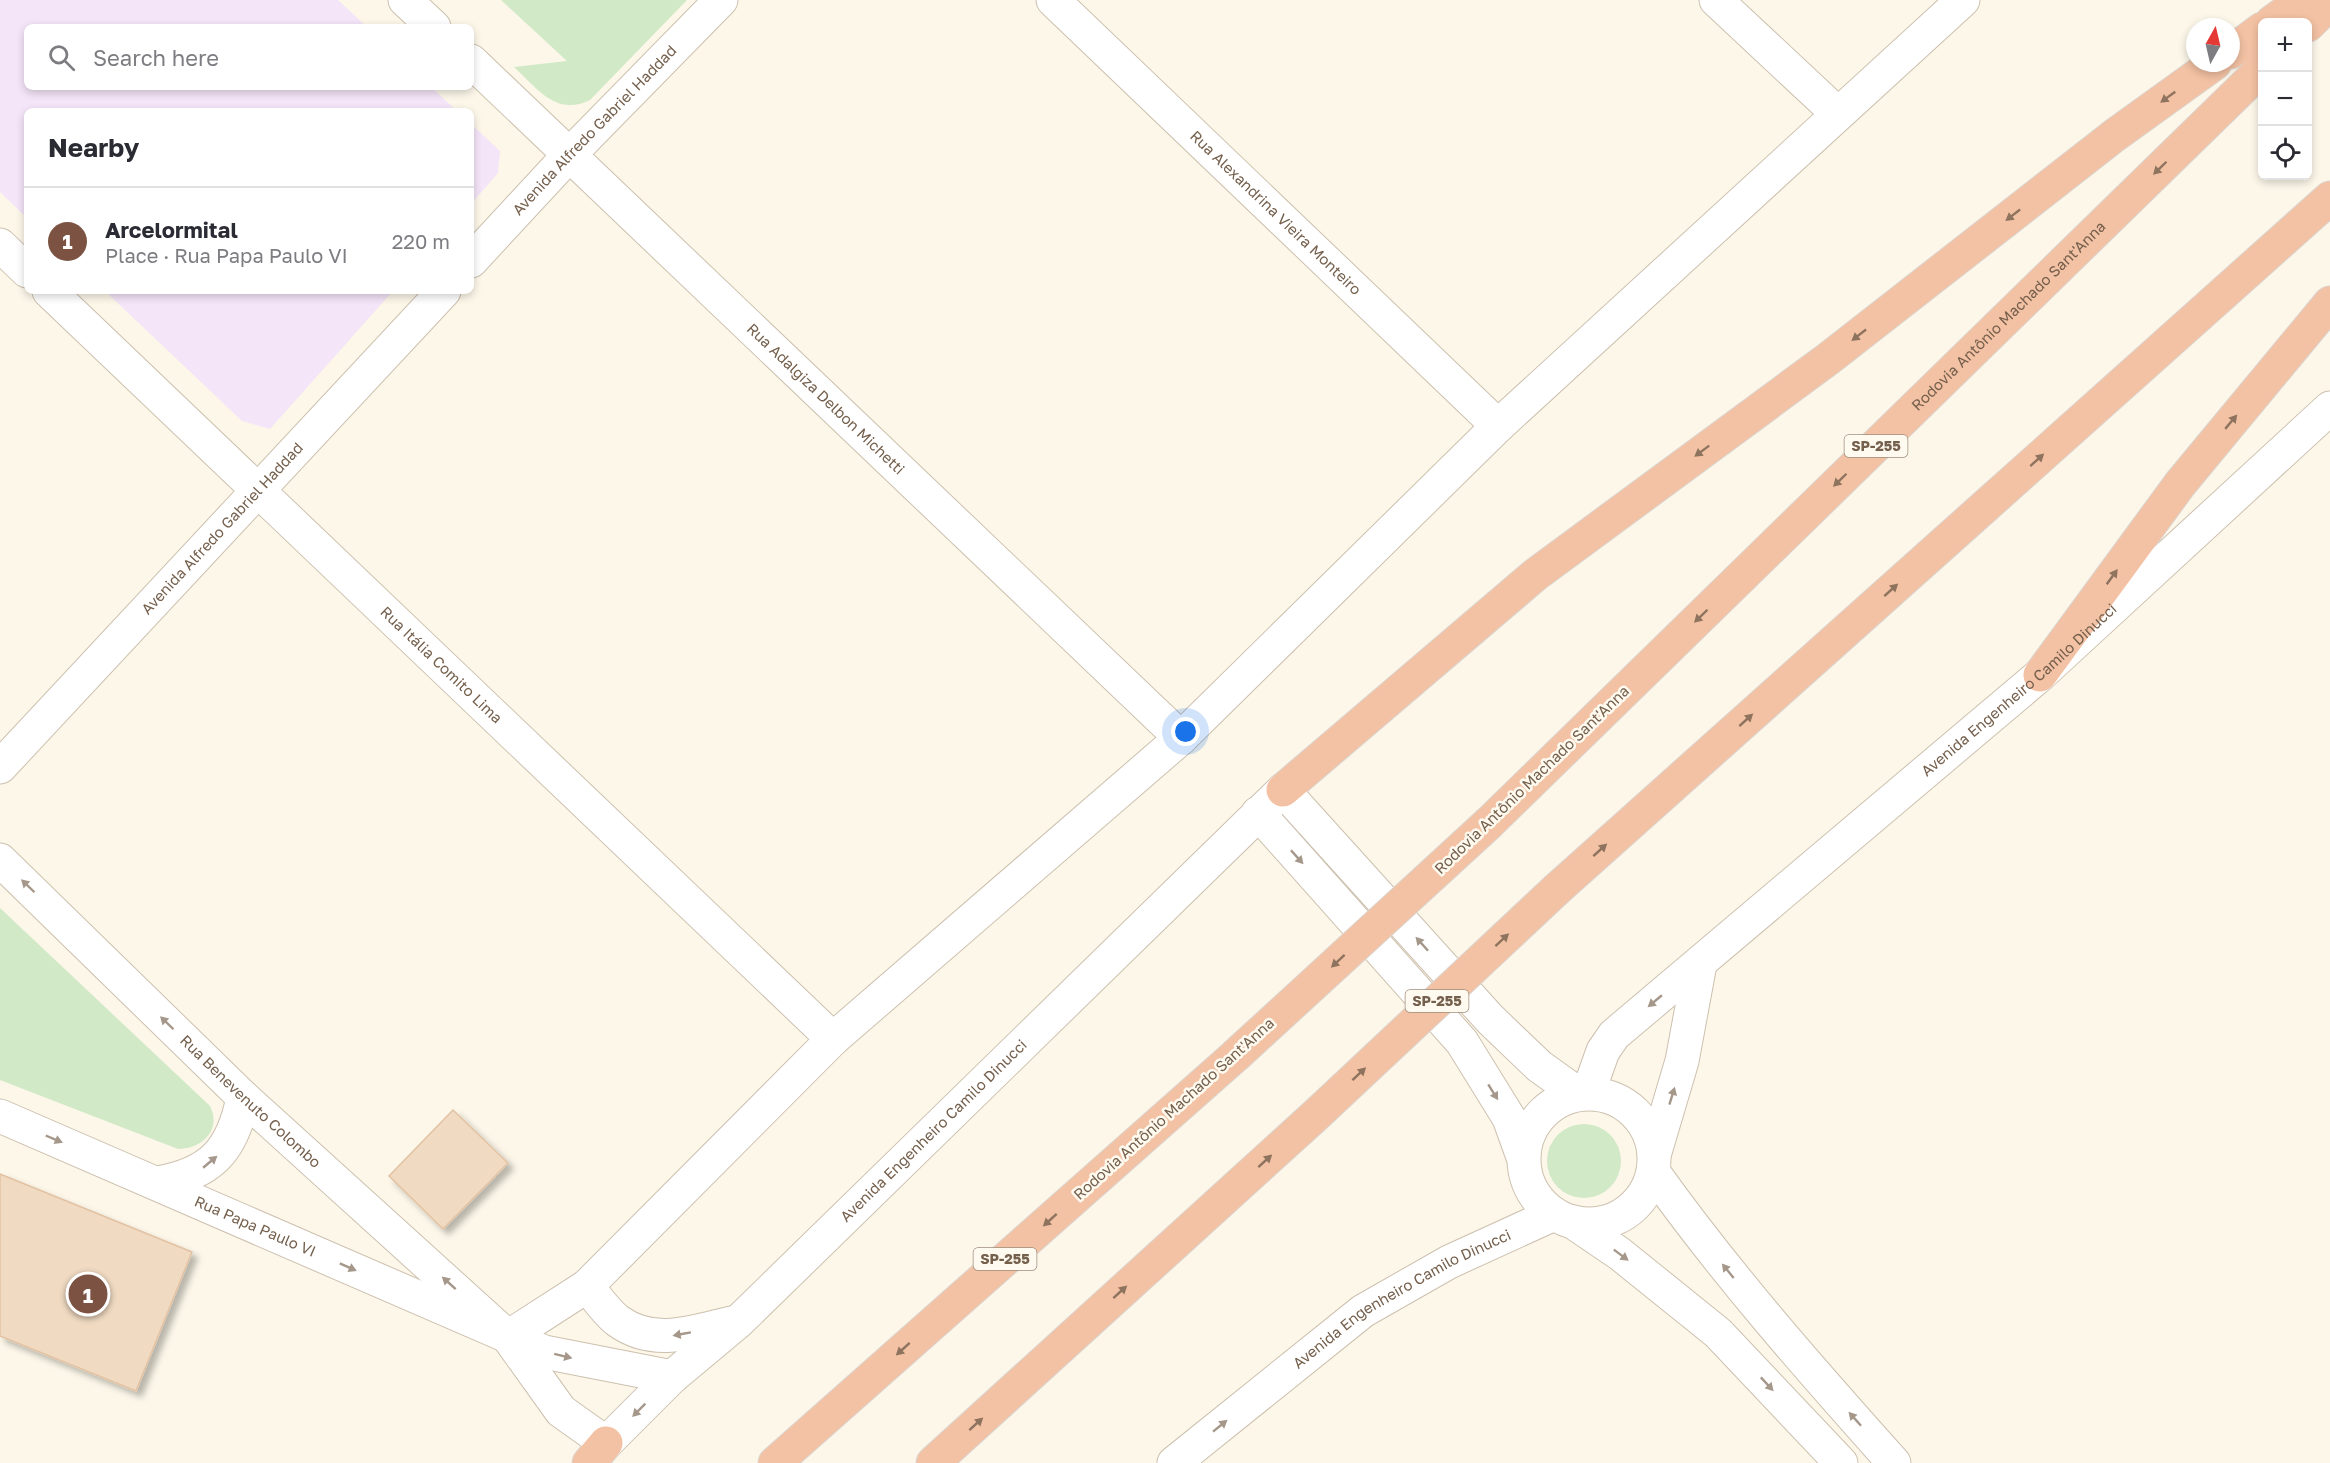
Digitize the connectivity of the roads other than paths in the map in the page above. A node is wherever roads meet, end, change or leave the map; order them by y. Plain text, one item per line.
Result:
1 (405, 0) edge
2 (721, 0) edge
3 (1053, 0) edge
4 (1716, 0) edge
5 (1963, 0) edge
6 (2303, 0) edge
7 (2330, 3) edge
8 (2278, 18) edge
9 (2312, 20) edge
10 (431, 24) edge
11 (2258, 32) edge
12 (2240, 45) edge
13 (474, 64) edge
14 (2203, 72) edge
15 (2259, 72) edge
16 (1838, 114) junction
17 (571, 153) junction
18 (2330, 198) edge
19 (0, 245) edge
20 (474, 258) edge
21 (24, 268) edge
22 (52, 294) edge
23 (441, 294) edge
24 (2330, 303) edge
25 (2330, 408) edge
26 (1498, 426) junction
27 (260, 490) junction
28 (2040, 675) junction
29 (1181, 738) junction
30 (0, 767) edge
31 (1284, 790) junction
32 (1258, 813) junction
33 (0, 860) edge
34 (1700, 964) junction
35 (833, 1039) junction
36 (1583, 1094) junction
37 (243, 1097) junction
38 (0, 1116) edge
39 (1523, 1157) junction
40 (1654, 1162) junction
41 (157, 1183) junction
42 (1563, 1218) junction
43 (587, 1286) junction
44 (739, 1321) junction
45 (508, 1337) junction
46 (672, 1377) junction
47 (597, 1453) edge
48 (775, 1463) edge
49 (933, 1463) edge
50 (1174, 1463) edge
51 (1841, 1463) edge
52 (1894, 1463) edge

1 - 10 street
2 - 17 street, Avenida Alfredo Gabriel Haddad
3 - 26 street, Rua Alexandrina Vieira Monteiro
4 - 16 street
5 - 16 street
6 - 8 highway
7 - 9 highway
11 - 12 highway
13 - 17 street, Rua Adalgiza Delbon Michetti
14 -> 31 highway
15 -> 48 highway, Rodovia Antônio Machado Sant'Anna / SP-255, bridge
16 - 26 street
17 - 20 street, Avenida Alfredo Gabriel Haddad
17 - 29 street, Rua Adalgiza Delbon Michetti
49 -> 18 highway, SP-255, bridge
19 - 21 street
22 - 27 street, Rua Itália Comito Lima
23 - 27 street, Avenida Alfredo Gabriel Haddad
28 -> 24 highway
25 - 28 street, Avenida Engenheiro Camilo Dinucci
26 - 29 street
27 - 30 street, Avenida Alfredo Gabriel Haddad
27 - 35 street, Rua Itália Comito Lima
28 - 34 street, Avenida Engenheiro Camilo Dinucci
29 - 35 street
31 - 32 street, Avenida Engenheiro Camilo Dinucci
36 -> 31 street
32 -> 39 street
32 - 44 street, Avenida Engenheiro Camilo Dinucci
37 -> 33 street, Rua Benevenuto Colombo
34 -> 36 street, Avenida Engenheiro Camilo Dinucci
40 -> 34 street
35 - 43 street
36 - 39 street
36 - 40 street
41 -> 37 street
45 -> 37 street, Rua Benevenuto Colombo
38 -> 41 street, Rua Papa Paulo VI
39 - 42 street
40 - 42 street
52 -> 40 street
41 -> 45 street, Rua Papa Paulo VI
50 -> 42 street, Avenida Engenheiro Camilo Dinucci
42 -> 51 street
44 -> 43 street
43 - 45 street
44 - 46 street, Avenida Engenheiro Camilo Dinucci
45 -> 46 street, Rua Benevenuto Colombo
45 - 47 street, Rua Benevenuto Colombo
46 -> 47 street, Avenida Engenheiro Camilo Dinucci

